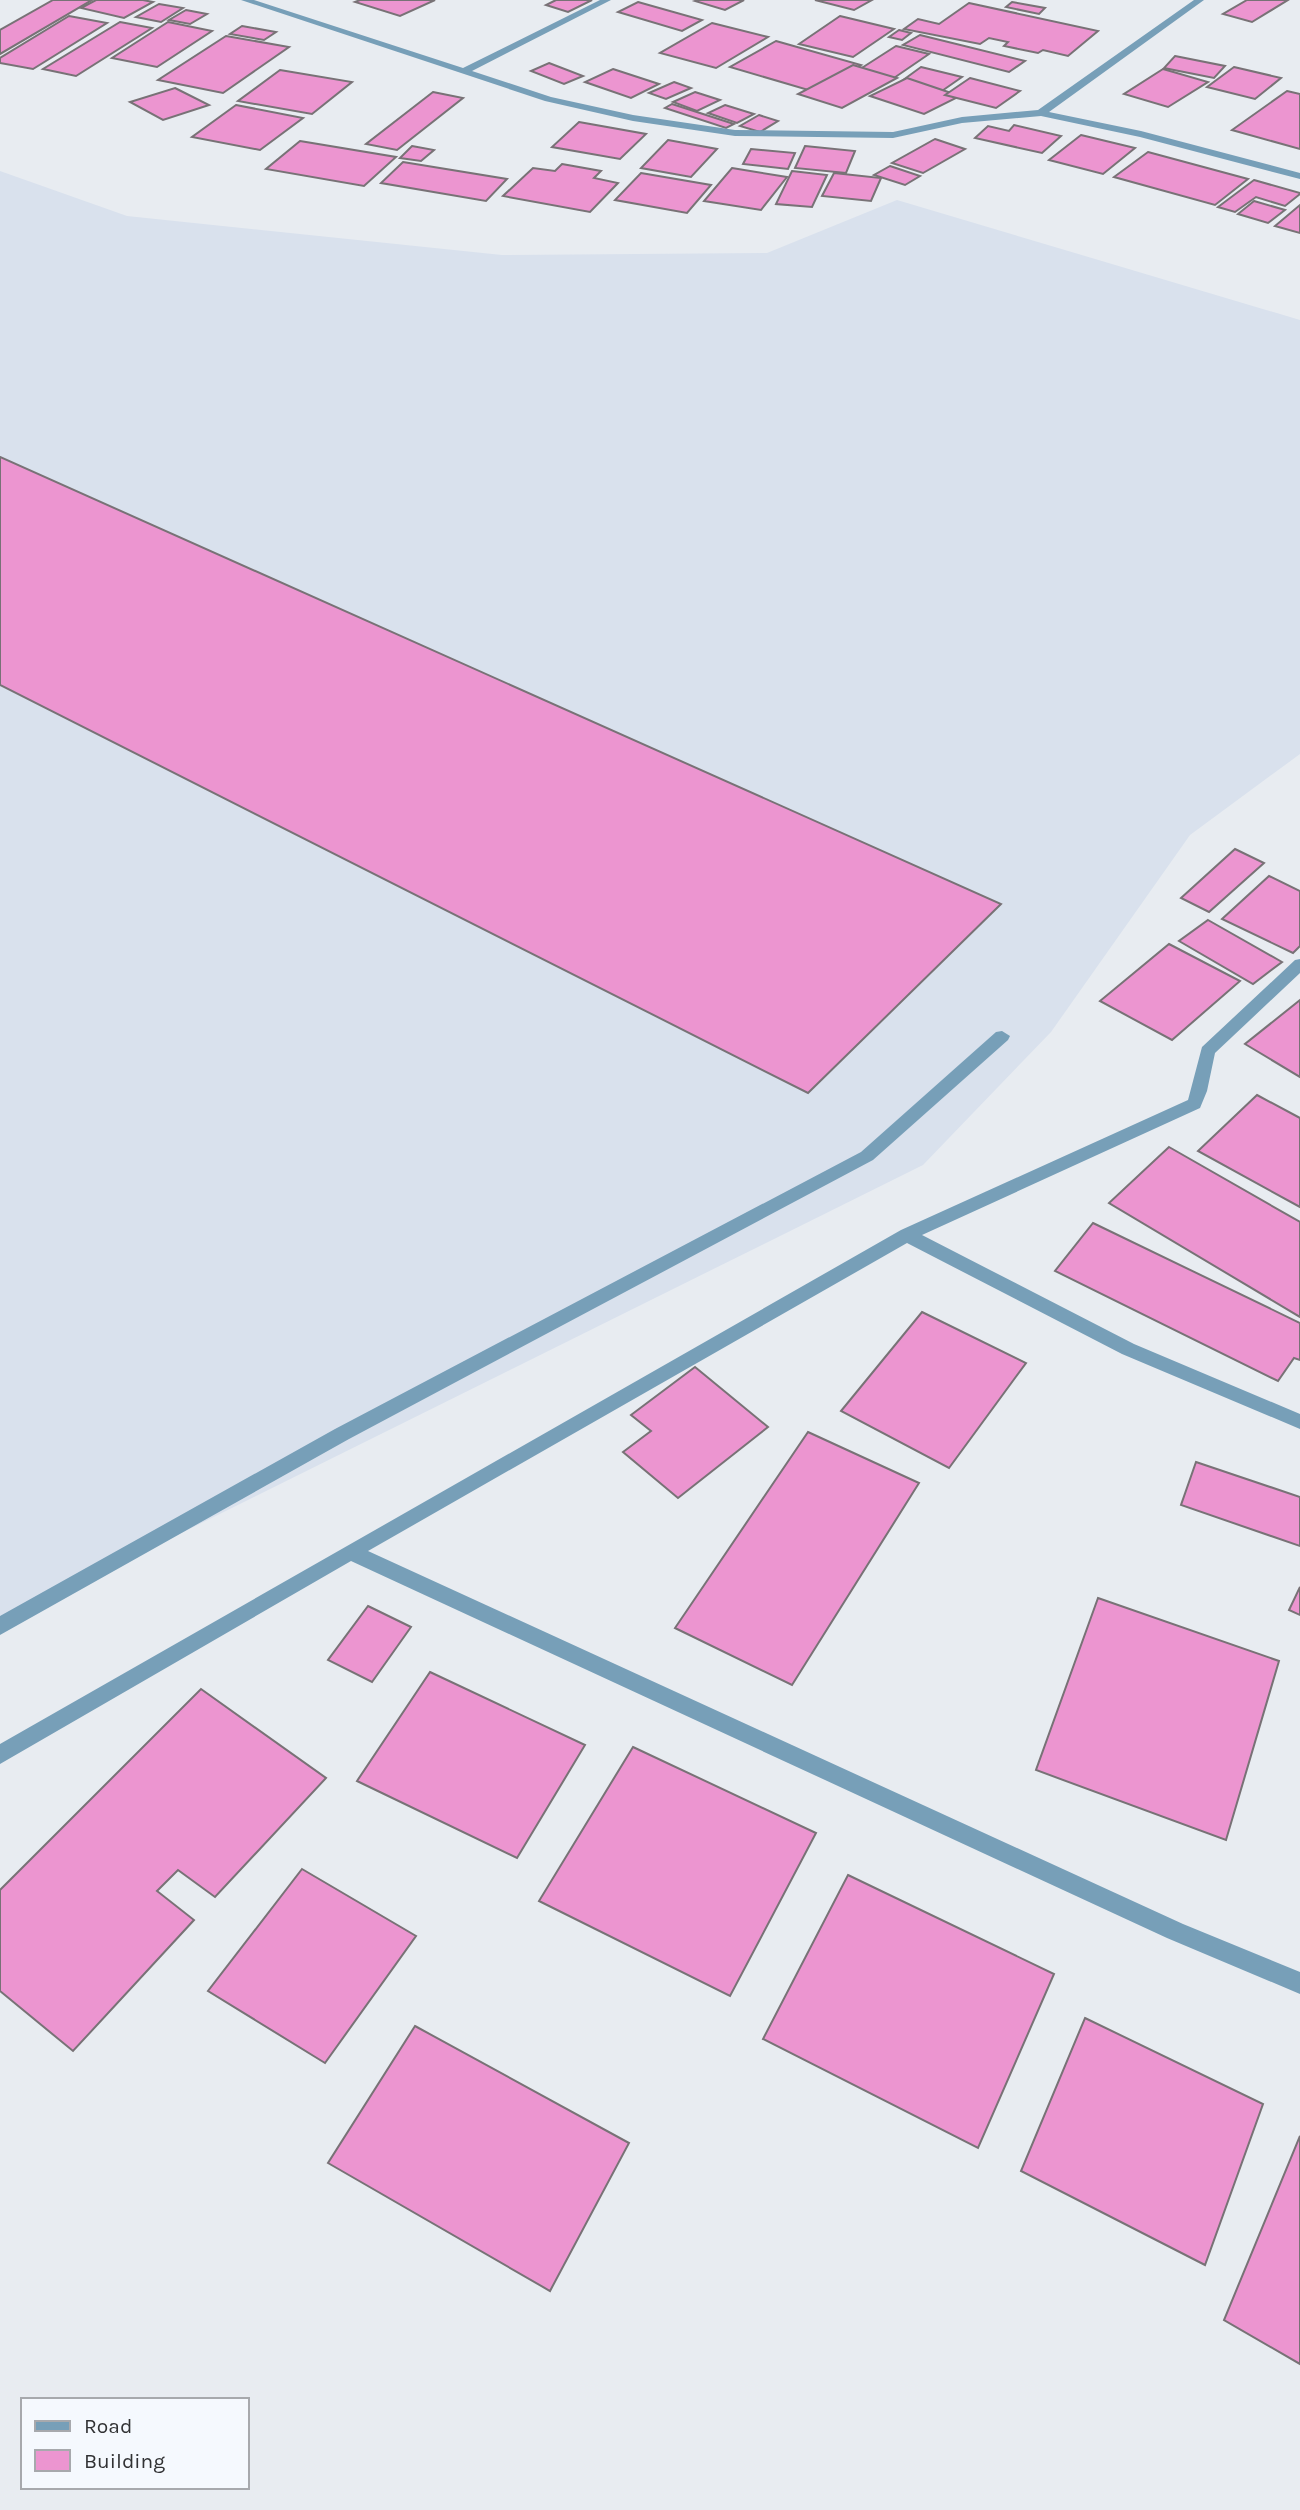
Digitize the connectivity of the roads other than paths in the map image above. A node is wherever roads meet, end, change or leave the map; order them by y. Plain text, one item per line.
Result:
1 (245, 0) edge
2 (607, 0) edge
3 (1199, 0) edge
4 (465, 71) junction
5 (1041, 113) junction
6 (1300, 176) edge
7 (1300, 964) edge
8 (1002, 1036) dead end
9 (907, 1235) junction
10 (1300, 1422) edge
11 (350, 1552) junction
12 (0, 1626) edge
13 (0, 1755) edge
14 (1300, 1983) edge

1 - 4 street
2 - 4 street
3 - 5 street
4 - 5 street
5 - 6 street
7 - 9 street
8 - 12 street
9 - 10 street
9 - 11 street
11 - 13 street
11 - 14 street

